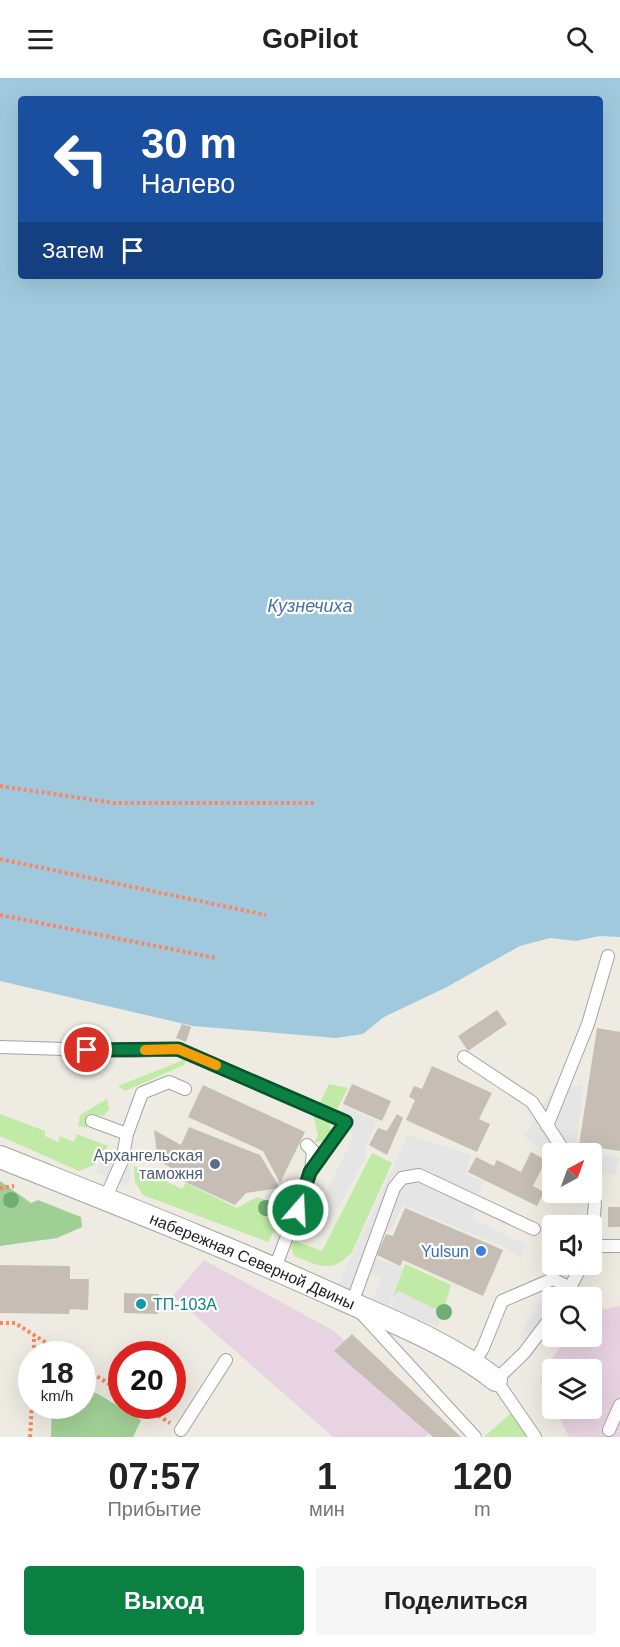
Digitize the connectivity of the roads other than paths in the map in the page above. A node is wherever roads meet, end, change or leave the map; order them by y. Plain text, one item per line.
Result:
1 (608, 956) dead end
2 (0, 1047) edge
3 (464, 1057) dead end
4 (184, 1089) dead end
5 (92, 1121) dead end
6 (547, 1126) junction
7 (127, 1134) junction
8 (559, 1143) edge
9 (307, 1145) dead end
10 (0, 1157) edge
11 (310, 1172) junction
12 (105, 1199) junction
13 (534, 1229) dead end
14 (602, 1245) edge
15 (620, 1246) edge
16 (275, 1268) junction
17 (562, 1287) edge
18 (352, 1304) junction
19 (542, 1329) edge
20 (226, 1360) dead end
21 (474, 1363) junction
22 (496, 1380) junction
23 (620, 1405) edge
24 (181, 1430) dead end
25 (609, 1430) dead end
26 (475, 1437) edge
27 (535, 1437) edge

1 - 6 lane
2 - 11 lane
3 - 6 lane
4 - 7 lane
5 - 7 lane
6 - 8 lane
7 - 12 lane
9 - 11 lane
10 - 12 street, набережная Северной Двины
11 - 16 lane
12 - 16 street, набережная Северной Двины
13 - 18 lane
14 - 15 lane
16 - 18 street, набережная Северной Двины
17 - 21 lane
18 - 21 street, набережная Северной Двины
18 - 26 lane
19 - 22 lane
20 - 24 lane
21 - 22 street, набережная Северной Двины
22 - 27 lane
23 - 25 lane

